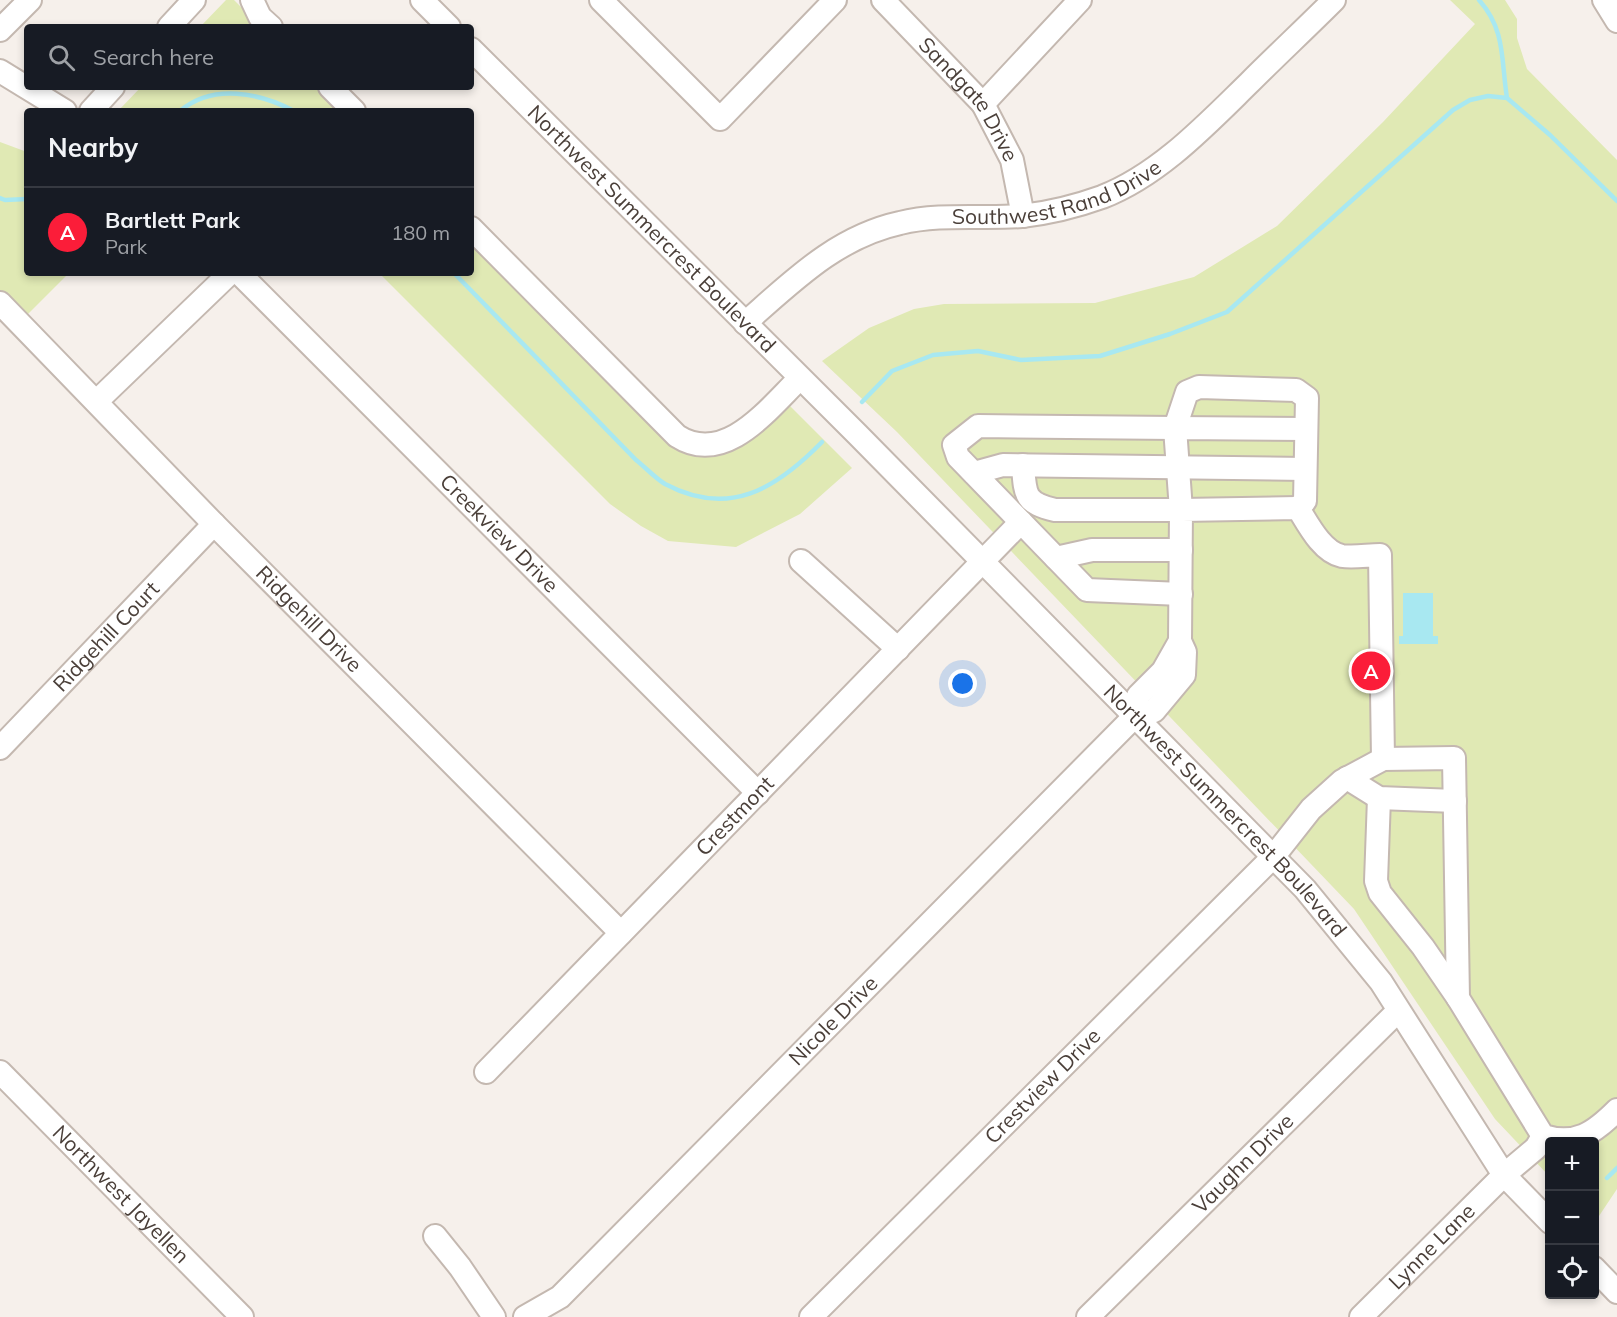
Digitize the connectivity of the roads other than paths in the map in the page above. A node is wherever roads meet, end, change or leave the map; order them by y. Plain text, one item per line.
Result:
1 (30, 0) edge
2 (194, 0) edge
3 (252, 0) edge
4 (422, 0) edge
5 (601, 0) edge
6 (835, 0) edge
7 (883, 0) edge
8 (1080, 0) edge
9 (1604, 0) edge
10 (1323, 4) edge
11 (1617, 21) edge
12 (172, 24) edge
13 (268, 24) edge
14 (446, 24) edge
15 (0, 30) edge
16 (474, 52) edge
17 (0, 71) edge
18 (24, 86) edge
19 (30, 90) edge
20 (110, 90) edge
21 (333, 90) edge
22 (983, 104) junction
23 (59, 108) edge
24 (94, 108) edge
25 (351, 108) edge
26 (1023, 216) junction
27 (474, 231) edge
28 (227, 276) edge
29 (242, 276) edge
30 (0, 303) edge
31 (745, 323) junction
32 (800, 378) junction
33 (97, 402) junction
34 (1175, 428) junction
35 (1306, 429) junction
36 (1023, 465) junction
37 (1178, 466) junction
38 (1305, 469) junction
39 (974, 473) junction
40 (1298, 508) junction
41 (1182, 510) junction
42 (1021, 522) junction
43 (214, 524) junction
44 (1181, 550) junction
45 (1056, 558) junction
46 (801, 561) dead end
47 (983, 562) junction
48 (1181, 594) junction
49 (898, 649) junction
50 (1135, 716) junction
51 (0, 748) edge
52 (1383, 759) junction
53 (1347, 778) junction
54 (758, 793) junction
55 (1379, 798) junction
56 (1455, 801) junction
57 (1274, 856) junction
58 (621, 933) junction
59 (1458, 998) junction
60 (1398, 1011) junction
61 (486, 1072) dead end
62 (1, 1076) edge
63 (1617, 1110) edge
64 (1543, 1136) junction
65 (1504, 1175) junction
66 (1545, 1217) edge
67 (435, 1236) dead end
68 (1599, 1273) edge
69 (1617, 1292) edge
70 (242, 1317) edge
71 (494, 1317) edge
72 (525, 1317) edge
73 (811, 1317) edge
74 (1088, 1317) edge
75 (1361, 1317) edge

1 - 15 street
2 - 12 street
3 - 13 street
4 - 14 street
5 - 6 street
7 - 22 street, Sandgate Drive
8 - 22 street
9 - 11 street
10 - 26 street, Southwest Rand Drive
16 - 31 street, Northwest Summercrest Boulevard
17 - 18 street
19 - 23 street
20 - 24 street
21 - 25 street
22 - 26 street, Sandgate Drive
26 - 31 street, Southwest Rand Drive
27 - 32 street
28 - 33 street
29 - 54 street, Creekview Drive
30 - 33 street, Ridgehill Drive
31 - 32 street, Northwest Summercrest Boulevard
32 - 47 street, Northwest Summercrest Boulevard
33 - 43 street, Ridgehill Drive
34 - 35 street
34 - 35 street
34 - 37 street, Nicole Drive
34 - 39 street
35 - 38 street
36 - 37 street
36 - 39 street
36 - 41 street
37 - 38 street
37 - 41 street, Nicole Drive
38 - 40 street
39 - 42 street
40 - 41 street
40 - 52 street
41 - 44 street, Nicole Drive
42 - 45 street
42 - 47 street, Crestmont
43 - 51 street, Ridgehill Court
43 - 58 street, Ridgehill Drive
44 - 45 street
44 - 48 street, Nicole Drive
45 - 48 street
46 - 49 street
47 - 49 street, Crestmont
47 - 50 street, Northwest Summercrest Boulevard
48 - 50 street, Nicole Drive
49 - 54 street, Crestmont
50 - 57 street, Northwest Summercrest Boulevard
50 - 72 street, Nicole Drive
52 - 53 street, Crestview Drive
52 - 56 street
53 - 55 street
53 - 57 street, Crestview Drive
54 - 58 street, Crestmont
55 - 56 street
55 - 59 street
56 - 59 street
57 - 60 street, Northwest Summercrest Boulevard
57 - 73 street, Crestview Drive
58 - 61 street, Crestmont
59 - 64 street
60 - 65 street, Northwest Summercrest Boulevard
60 - 74 street, Vaughn Drive
62 - 70 street, Northwest Jayellen
63 - 64 street
64 - 65 street, Lynne Lane
65 - 66 street, Northwest Summercrest Boulevard
65 - 75 street, Lynne Lane
67 - 71 street
68 - 69 street

